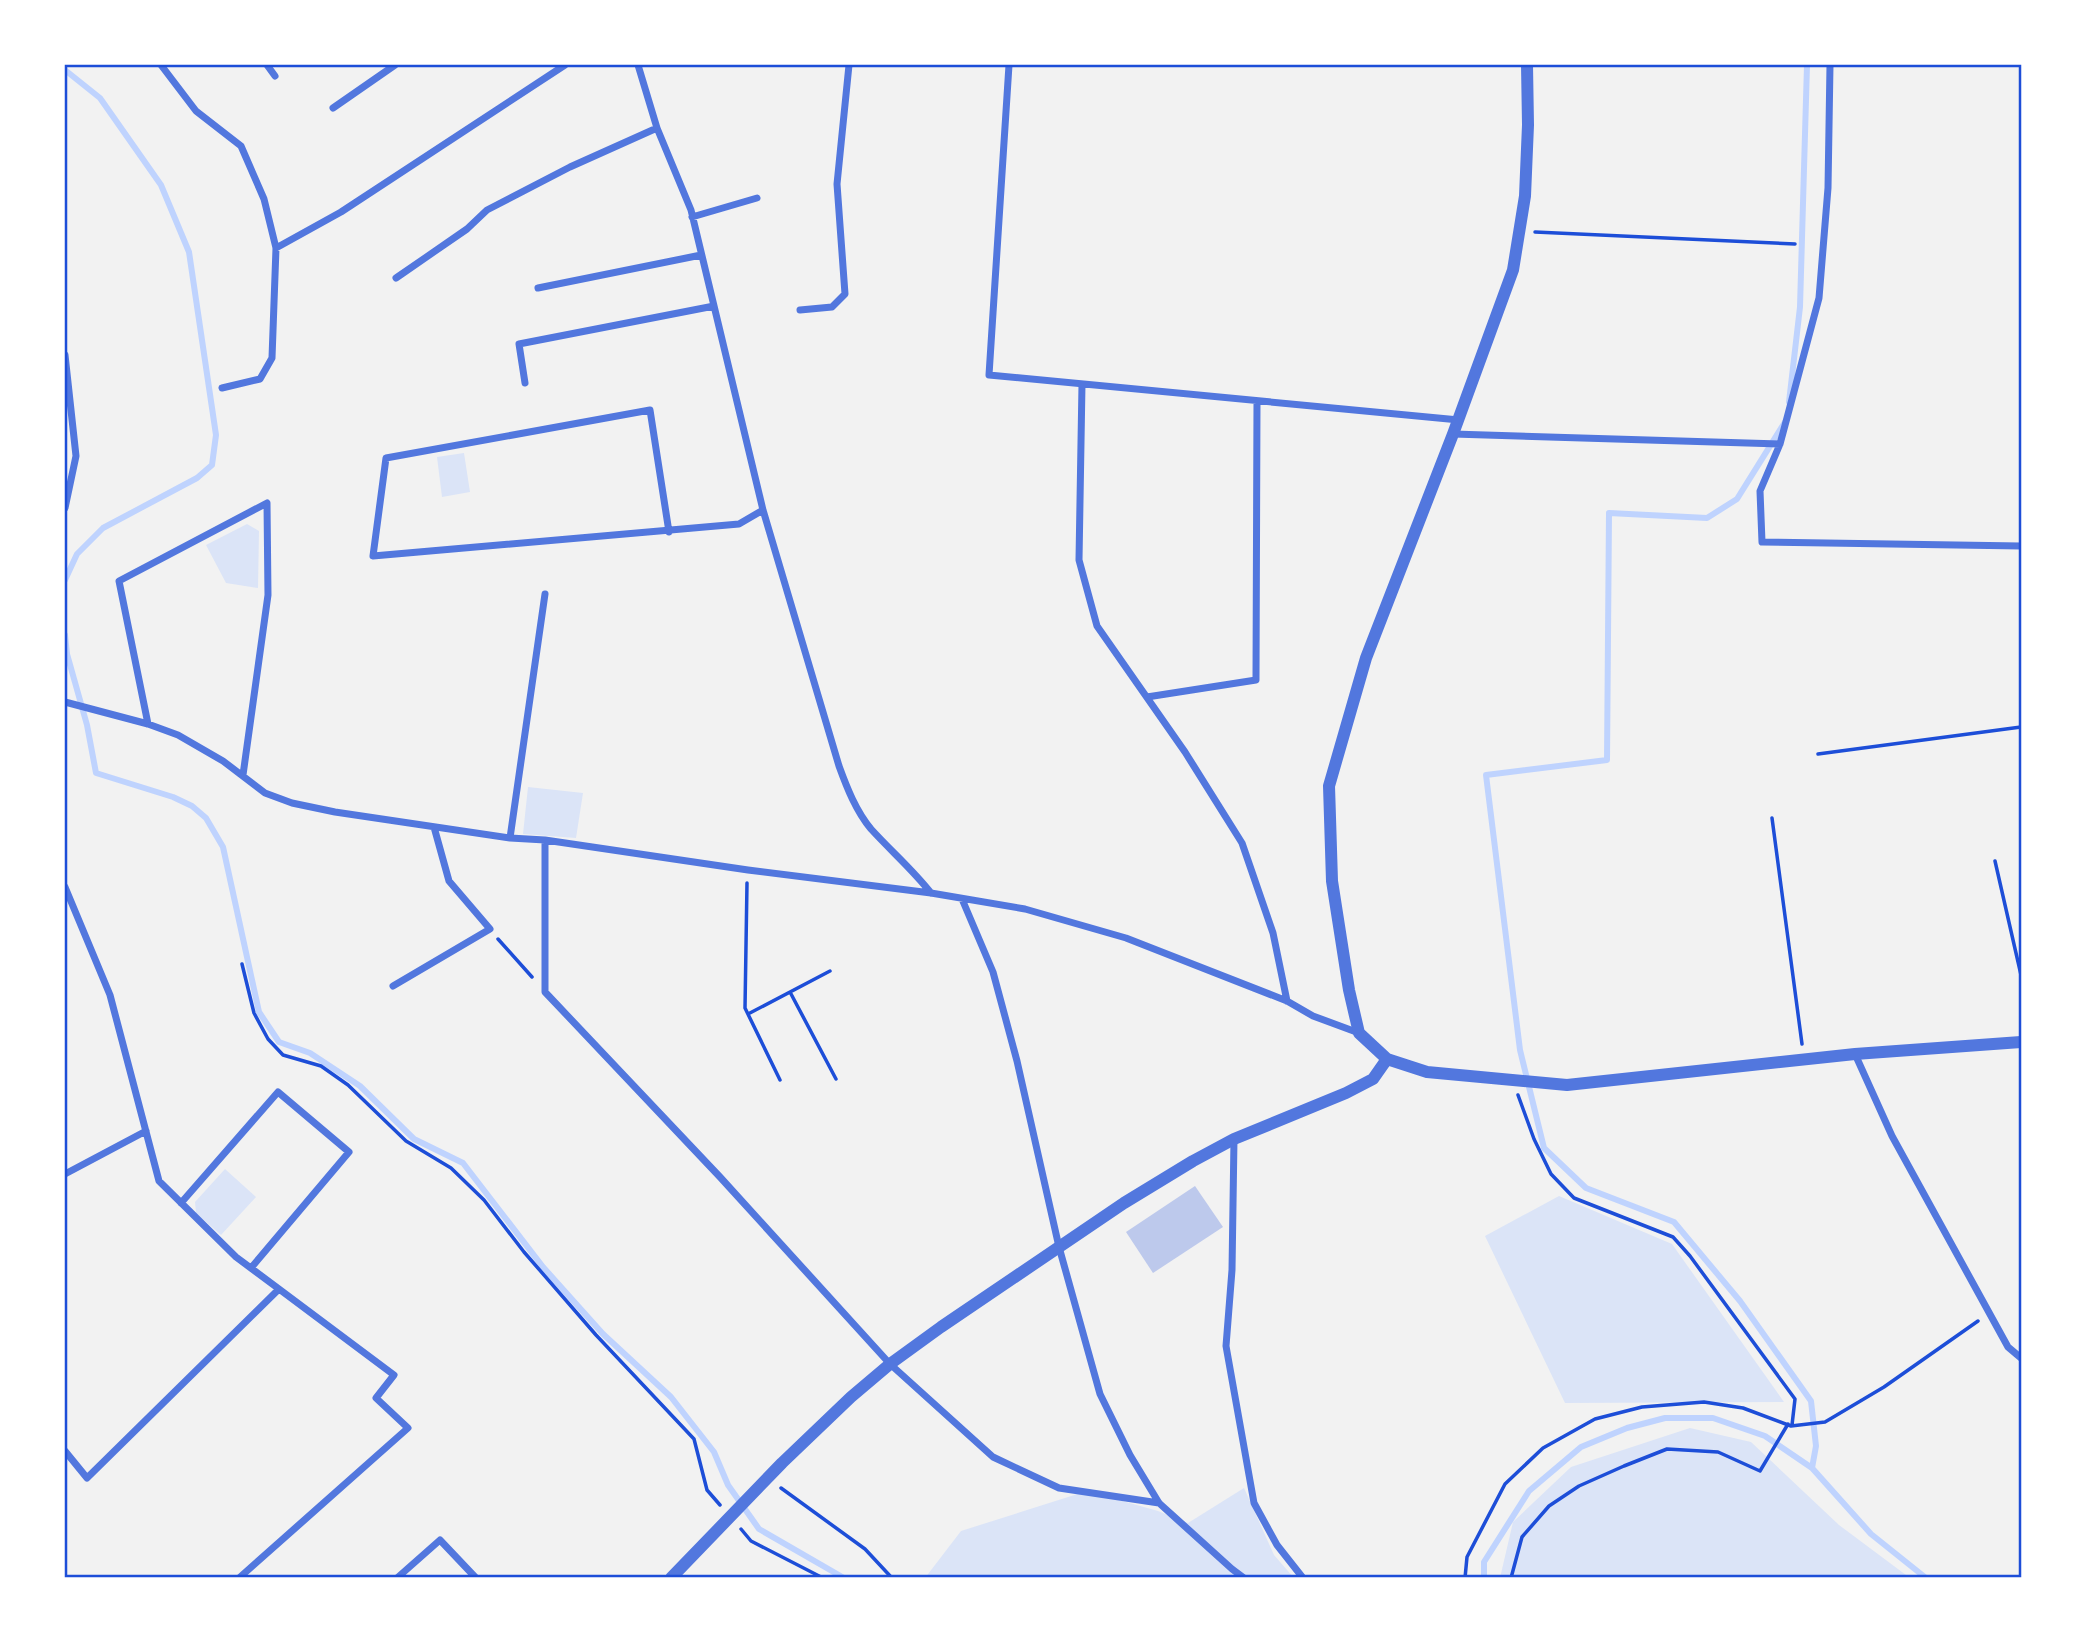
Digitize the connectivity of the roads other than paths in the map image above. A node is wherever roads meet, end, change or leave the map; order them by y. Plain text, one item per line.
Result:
1 (161, 65) edge
2 (267, 65) edge
3 (395, 65) edge
4 (565, 65) edge
5 (638, 65) edge
6 (849, 65) edge
7 (1009, 65) edge
8 (1527, 65) edge
9 (1830, 65) edge
10 (275, 76) dead end
11 (332, 108) dead end
12 (657, 128) junction
13 (757, 198) dead end
14 (692, 217) junction
15 (276, 248) junction
16 (701, 255) junction
17 (396, 278) dead end
18 (538, 288) dead end
19 (714, 306) junction
20 (800, 310) dead end
21 (65, 355) edge
22 (525, 383) dead end
23 (1082, 384) junction
24 (222, 388) dead end
25 (1257, 401) junction
26 (1458, 420) junction
27 (1453, 434) junction
28 (1780, 444) junction
29 (65, 508) edge
30 (763, 510) junction
31 (669, 532) junction
32 (2021, 545) edge
33 (545, 594) dead end
34 (1147, 697) junction
35 (65, 702) edge
36 (148, 724) junction
37 (243, 775) junction
38 (435, 827) junction
39 (510, 838) junction
40 (545, 840) junction
41 (65, 887) edge
42 (931, 893) junction
43 (962, 899) junction
44 (393, 986) dead end
45 (1287, 1001) junction
46 (1359, 1033) junction
47 (2021, 1042) edge
48 (1855, 1055) junction
49 (1387, 1059) junction
50 (146, 1130) junction
51 (1234, 1139) junction
52 (65, 1174) edge
53 (181, 1203) junction
54 (1059, 1247) junction
55 (251, 1268) junction
56 (279, 1289) junction
57 (2021, 1358) edge
58 (890, 1364) junction
59 (65, 1451) edge
60 (1159, 1503) junction
61 (239, 1578) edge
62 (397, 1578) edge
63 (476, 1578) edge
64 (671, 1578) edge
65 (1244, 1578) edge
66 (1303, 1578) edge

1 - 15 street
2 - 10 street
3 - 11 street
4 - 15 street
5 - 12 street
6 - 20 street
7 - 23 street
8 - 26 street
9 - 28 street
12 - 14 street
12 - 17 street
13 - 14 street
14 - 16 street
15 - 24 street
16 - 18 street
16 - 19 street
19 - 22 street
19 - 30 street
21 - 29 street
23 - 25 street
23 - 34 street
25 - 26 street
25 - 34 street
26 - 27 street
27 - 28 street
27 - 46 street
28 - 32 street
30 - 31 street
30 - 42 street
31 - 31 street
33 - 39 street
34 - 45 street
35 - 36 street
36 - 37 street
36 - 37 street
37 - 38 street
38 - 39 street
38 - 44 street
39 - 40 street
40 - 42 street
40 - 58 street
41 - 50 street
42 - 43 street
43 - 45 street
43 - 54 street
45 - 46 street
46 - 49 street
47 - 48 street
48 - 49 street
48 - 57 street
49 - 51 street
50 - 52 street
50 - 53 street
51 - 54 street
51 - 66 street
53 - 55 street
53 - 55 street
54 - 58 street
54 - 60 street
55 - 56 street
56 - 59 street
56 - 61 street
58 - 60 street
58 - 64 street
60 - 65 street
62 - 63 street

